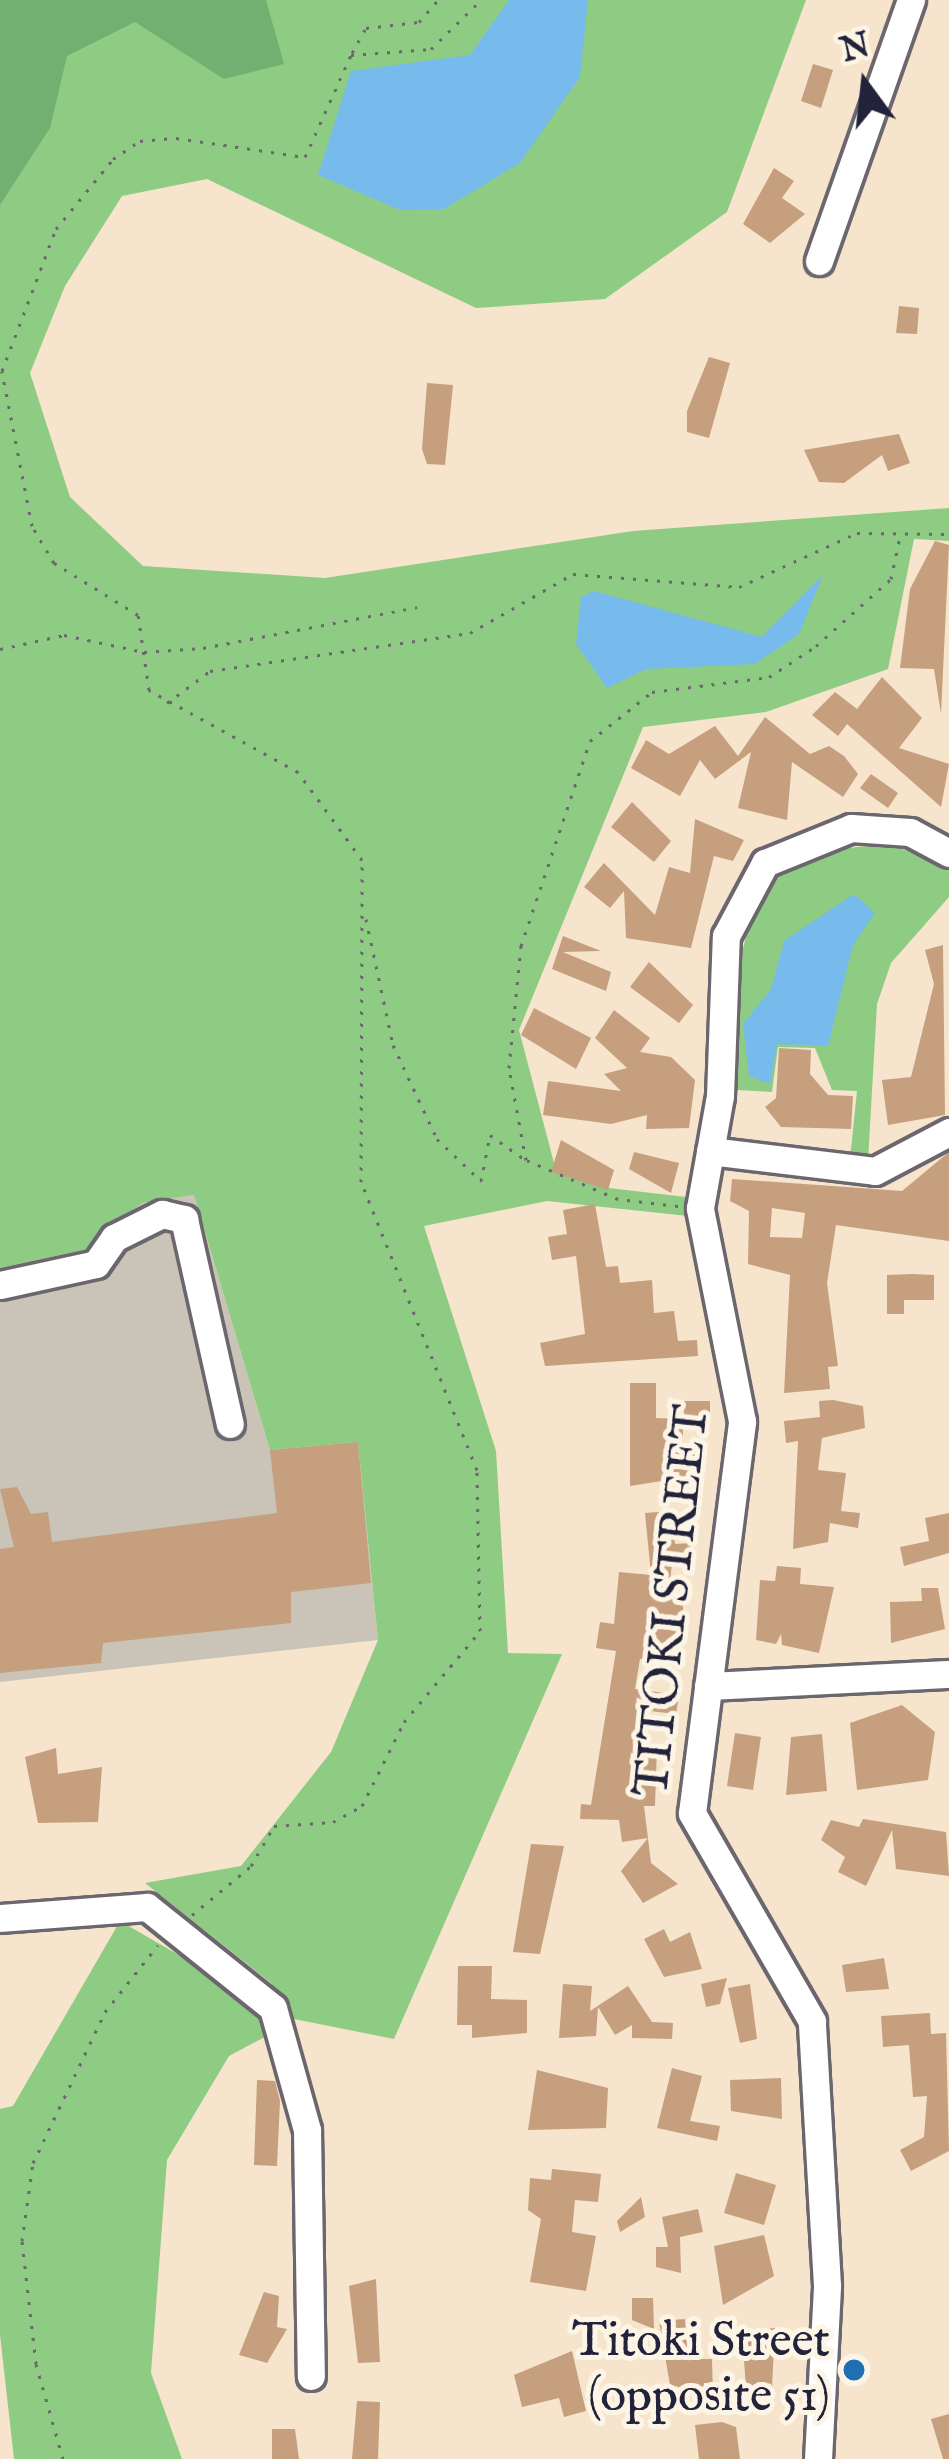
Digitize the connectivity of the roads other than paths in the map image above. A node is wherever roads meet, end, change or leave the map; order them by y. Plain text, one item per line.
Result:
1 (911, 0) edge
2 (819, 261) dead end
3 (946, 843) edge
4 (949, 1132) edge
5 (710, 1151) junction
6 (0, 1286) edge
7 (230, 1424) dead end
8 (949, 1674) edge
9 (708, 1686) junction
10 (0, 1918) edge
11 (311, 2376) dead end
12 (818, 2459) edge

1 - 2 street
3 - 5 street
4 - 5 street
5 - 9 street, TITOKI STREET
6 - 7 street
8 - 9 street
9 - 12 street, TITOKI STREET
10 - 11 street

